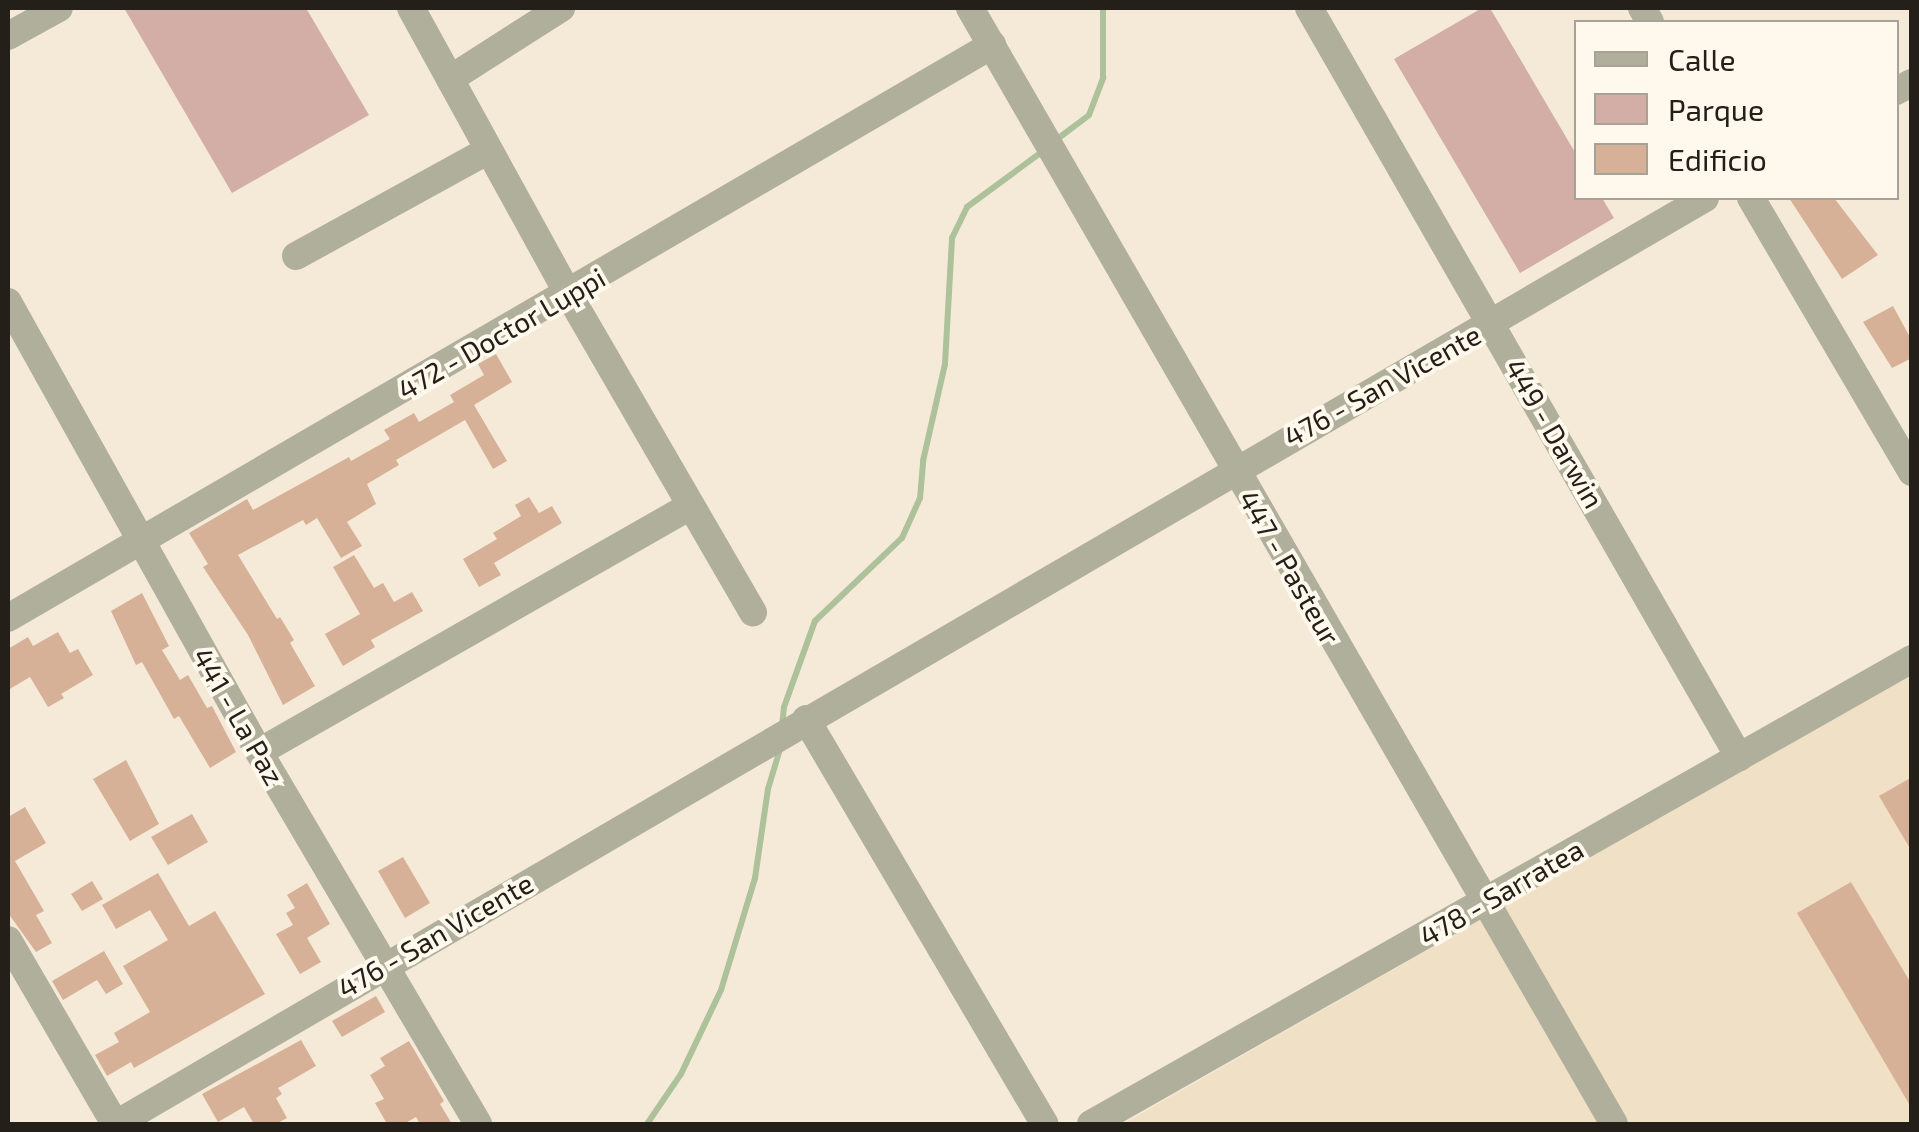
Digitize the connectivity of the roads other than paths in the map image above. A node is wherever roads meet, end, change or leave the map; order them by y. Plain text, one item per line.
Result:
1 (59, 8) edge
2 (411, 8) edge
3 (561, 8) edge
4 (970, 8) edge
5 (1309, 8) edge
6 (8, 36) edge
7 (992, 45) junction
8 (450, 79) junction
9 (487, 151) junction
10 (1702, 200) edge
11 (1752, 200) edge
12 (296, 256) dead end
13 (569, 295) junction
14 (8, 302) edge
15 (1492, 323) junction
16 (1232, 469) junction
17 (1912, 472) edge
18 (690, 506) junction
19 (139, 540) junction
20 (753, 612) dead end
21 (8, 618) edge
22 (1912, 659) edge
23 (803, 720) junction
24 (259, 752) junction
25 (1739, 757) junction
26 (1484, 902) junction
27 (8, 940) edge
28 (384, 964) junction
29 (115, 1124) edge
30 (478, 1124) edge
31 (1045, 1124) edge
32 (1091, 1124) edge
33 (1614, 1124) edge

1 - 6 street
2 - 8 street
3 - 8 street
4 - 7 street, 447 - Pasteur
5 - 15 street, 449 - Darwin
7 - 13 street, 472 - Doctor Luppi
7 - 16 street, 447 - Pasteur
8 - 9 street
9 - 12 street
9 - 13 street
10 - 15 street, 476 - San Vicente
11 - 17 street
13 - 18 street
13 - 19 street, 472 - Doctor Luppi
14 - 19 street, 441 - La Paz
15 - 16 street, 476 - San Vicente
15 - 25 street, 449 - Darwin
16 - 23 street, 476 - San Vicente
16 - 26 street, 447 - Pasteur
18 - 20 street
18 - 24 street
19 - 21 street, 472 - Doctor Luppi
19 - 24 street, 441 - La Paz
22 - 25 street, 478 - Sarratea
23 - 28 street, 476 - San Vicente
23 - 31 street
24 - 28 street, 441 - La Paz
25 - 26 street, 478 - Sarratea
26 - 32 street, 478 - Sarratea
26 - 33 street, 447 - Pasteur
27 - 29 street
28 - 29 street, 476 - San Vicente
28 - 30 street, 441 - La Paz

